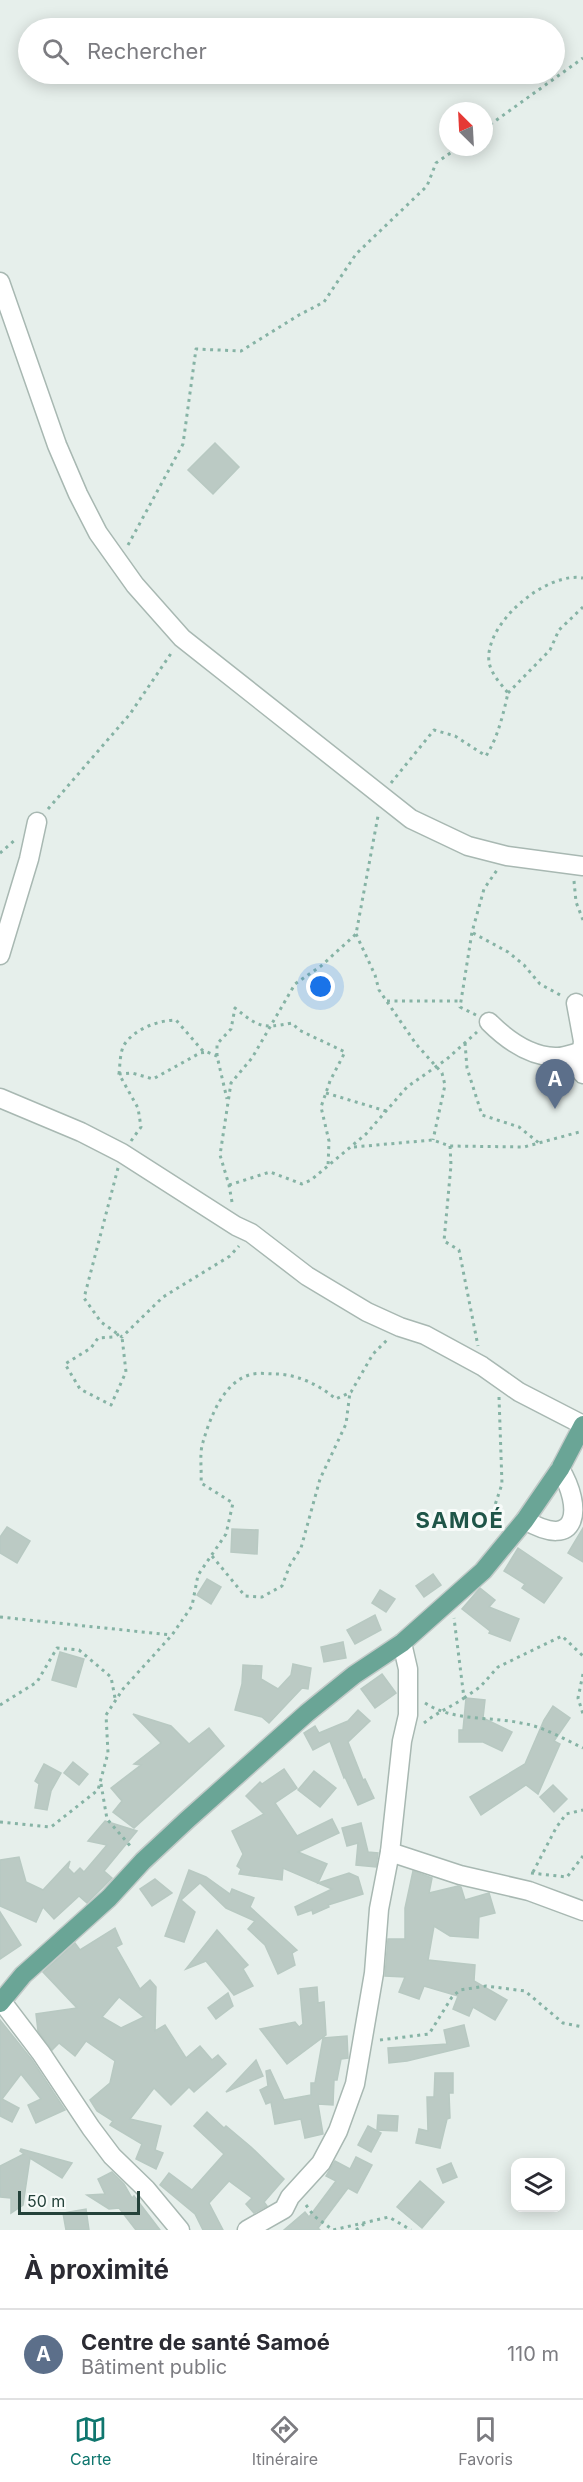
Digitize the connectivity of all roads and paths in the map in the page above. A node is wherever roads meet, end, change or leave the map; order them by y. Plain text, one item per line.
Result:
1 (583, 58) edge
2 (565, 71) edge
3 (547, 84) edge
4 (493, 123) edge
5 (446, 156) edge
6 (0, 282) edge
7 (118, 562) junction
8 (583, 578) edge
9 (583, 607) edge
10 (182, 638) junction
11 (508, 693) junction
12 (381, 795) junction
13 (37, 822) junction
14 (0, 853) edge
15 (507, 856) junction
16 (583, 866) edge
17 (576, 902) dead end
18 (583, 920) edge
19 (472, 932) junction
20 (356, 934) junction
21 (0, 955) edge
22 (387, 1001) junction
23 (461, 1001) junction
24 (576, 1003) joint
25 (489, 1022) junction
26 (269, 1028) junction
27 (465, 1042) junction
28 (583, 1051) edge
29 (208, 1052) junction
30 (217, 1056) junction
31 (557, 1058) junction
32 (435, 1065) junction
33 (119, 1074) junction
34 (583, 1074) edge
35 (326, 1093) junction
36 (0, 1098) edge
37 (228, 1100) junction
38 (386, 1111) junction
39 (583, 1131) edge
40 (433, 1140) junction
41 (539, 1143) junction
42 (450, 1146) junction
43 (352, 1147) junction
44 (122, 1153) junction
45 (328, 1167) junction
46 (229, 1185) junction
47 (243, 1230) junction
48 (400, 1327) junction
49 (120, 1335) junction
50 (482, 1366) junction
51 (501, 1380) junction
52 (350, 1392) junction
53 (582, 1430) edge
54 (560, 1469) junction
55 (525, 1520) junction
56 (510, 1537) junction
57 (212, 1556) junction
58 (451, 1599) junction
59 (0, 1617) edge
60 (172, 1635) junction
61 (402, 1643) junction
62 (583, 1656) edge
63 (583, 1674) edge
64 (409, 1693) junction
65 (464, 1698) junction
66 (116, 1700) junction
67 (0, 1705) edge
68 (441, 1712) junction
69 (583, 1714) edge
70 (402, 1741) junction
71 (583, 1748) edge
72 (100, 1782) junction
73 (583, 1810) edge
74 (0, 1822) edge
75 (390, 1852) junction
76 (583, 1856) edge
77 (143, 1861) junction
78 (533, 1872) junction
79 (505, 1886) junction
80 (583, 1911) edge
81 (1, 2001) edge
82 (583, 2027) edge
83 (363, 2042) junction
84 (300, 2190) junction
85 (368, 2221) junction
86 (180, 2230) edge
87 (247, 2230) edge
88 (356, 2230) edge
89 (411, 2230) edge

1 - 2 path
3 - 4 path
5 - 7 path
6 - 7 street
7 - 10 street
8 - 11 path
9 - 11 path
10 - 12 street
10 - 13 path
11 - 12 path
12 - 15 street
12 - 20 path
13 - 14 path
13 - 21 street
15 - 16 street
15 - 19 path
17 - 18 path
19 - 23 path
19 - 24 path
20 - 22 path
20 - 26 path
22 - 23 path
22 - 32 path
23 - 25 path
24 - 28 street
25 - 27 path
25 - 31 street
26 - 30 path
26 - 35 path
26 - 37 path
27 - 32 path
27 - 41 path
28 - 31 street
29 - 30 path
29 - 33 path
29 - 33 path
30 - 37 path
31 - 34 street
32 - 38 path
32 - 40 path
33 - 44 path
35 - 38 path
35 - 45 path
36 - 44 street
37 - 46 path
38 - 43 path
39 - 41 path
40 - 42 path
40 - 43 path
41 - 42 path
42 - 50 path
43 - 45 path
44 - 47 street
44 - 49 path
45 - 46 path
46 - 47 path
47 - 48 street
47 - 49 path
48 - 50 street
48 - 52 path
49 - 49 path
50 - 51 street
51 - 53 street
51 - 56 path
52 - 57 path
52 - 57 path
53 - 54 main road
54 - 55 main road
54 - 55 street
55 - 56 main road
56 - 58 main road
57 - 60 path
58 - 61 main road
58 - 65 path
59 - 60 path
60 - 66 path
61 - 64 street
61 - 77 main road
62 - 65 path
63 - 69 path
64 - 68 path
64 - 70 street
65 - 68 path
66 - 67 path
66 - 72 path
68 - 70 path
68 - 71 path
70 - 75 street
72 - 74 path
72 - 77 path
73 - 78 path
75 - 79 street
75 - 83 street
76 - 78 path
77 - 81 main road
78 - 79 path
79 - 80 street
81 - 86 street
82 - 83 path
83 - 84 street
84 - 85 path
84 - 87 street
85 - 88 path
85 - 89 path

